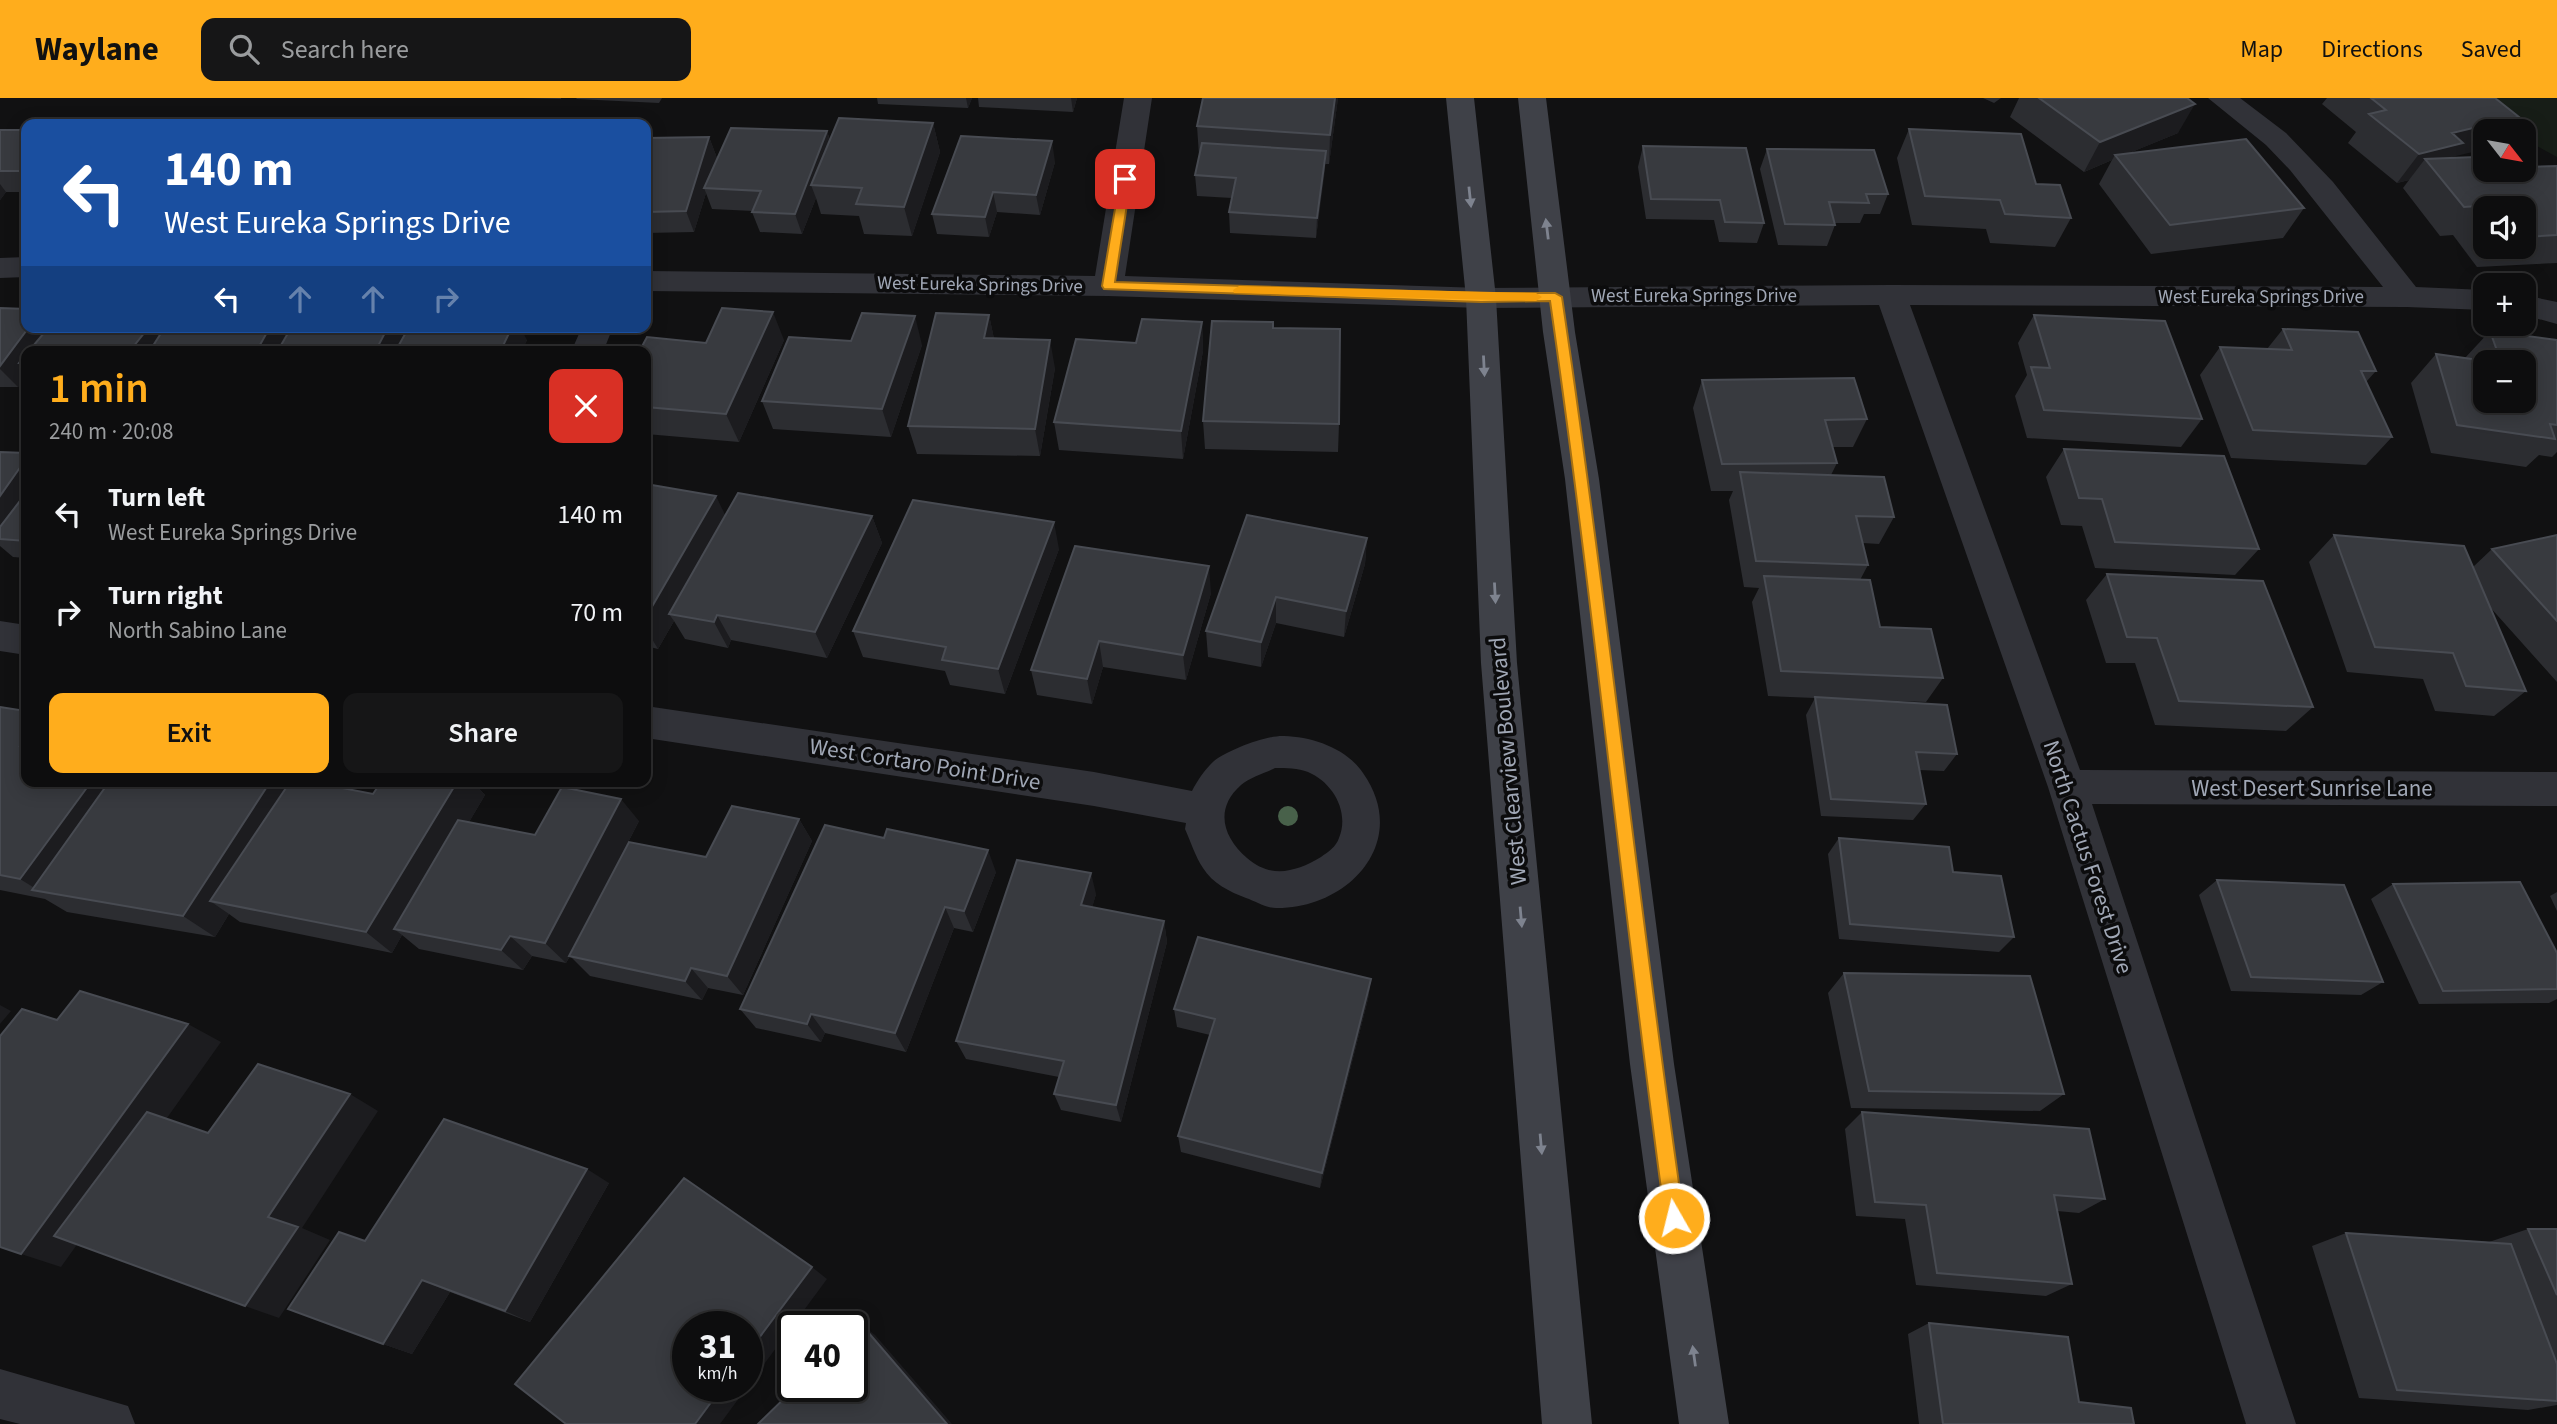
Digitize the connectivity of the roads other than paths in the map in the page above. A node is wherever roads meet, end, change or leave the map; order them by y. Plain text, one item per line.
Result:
1 (1138, 98) edge
2 (1460, 98) edge
3 (1532, 98) edge
4 (2222, 98) edge
5 (21, 267) edge
6 (0, 268) edge
7 (651, 281) edge
8 (1108, 286) junction
9 (1891, 295) junction
10 (1555, 297) junction
11 (2407, 297) junction
12 (1481, 298) junction
13 (2473, 300) edge
14 (2536, 308) edge
15 (2557, 313) edge
16 (0, 636) edge
17 (21, 639) edge
18 (651, 723) edge
19 (2067, 787) junction
20 (2557, 789) edge
21 (1204, 810) dead end
22 (0, 1394) edge
23 (110, 1424) edge
24 (1567, 1424) edge
25 (1704, 1424) edge
26 (2271, 1424) edge

1 - 8 street
2 -> 12 street, West Clearview Boulevard
10 -> 3 street
4 - 11 street
5 - 6 street
7 - 8 street, West Eureka Springs Drive
8 - 12 street, West Eureka Springs Drive
9 - 10 street, West Eureka Springs Drive
9 - 11 street, West Eureka Springs Drive
9 - 19 street, North Cactus Forest Drive
10 - 12 street, West Eureka Springs Drive
25 -> 10 street
11 - 13 street, West Eureka Springs Drive
12 -> 24 street, West Clearview Boulevard
14 - 15 street
16 - 17 street
18 - 21 street, West Cortaro Point Drive
19 - 20 street, West Desert Sunrise Lane
19 - 26 street, North Cactus Forest Drive
22 - 23 street

